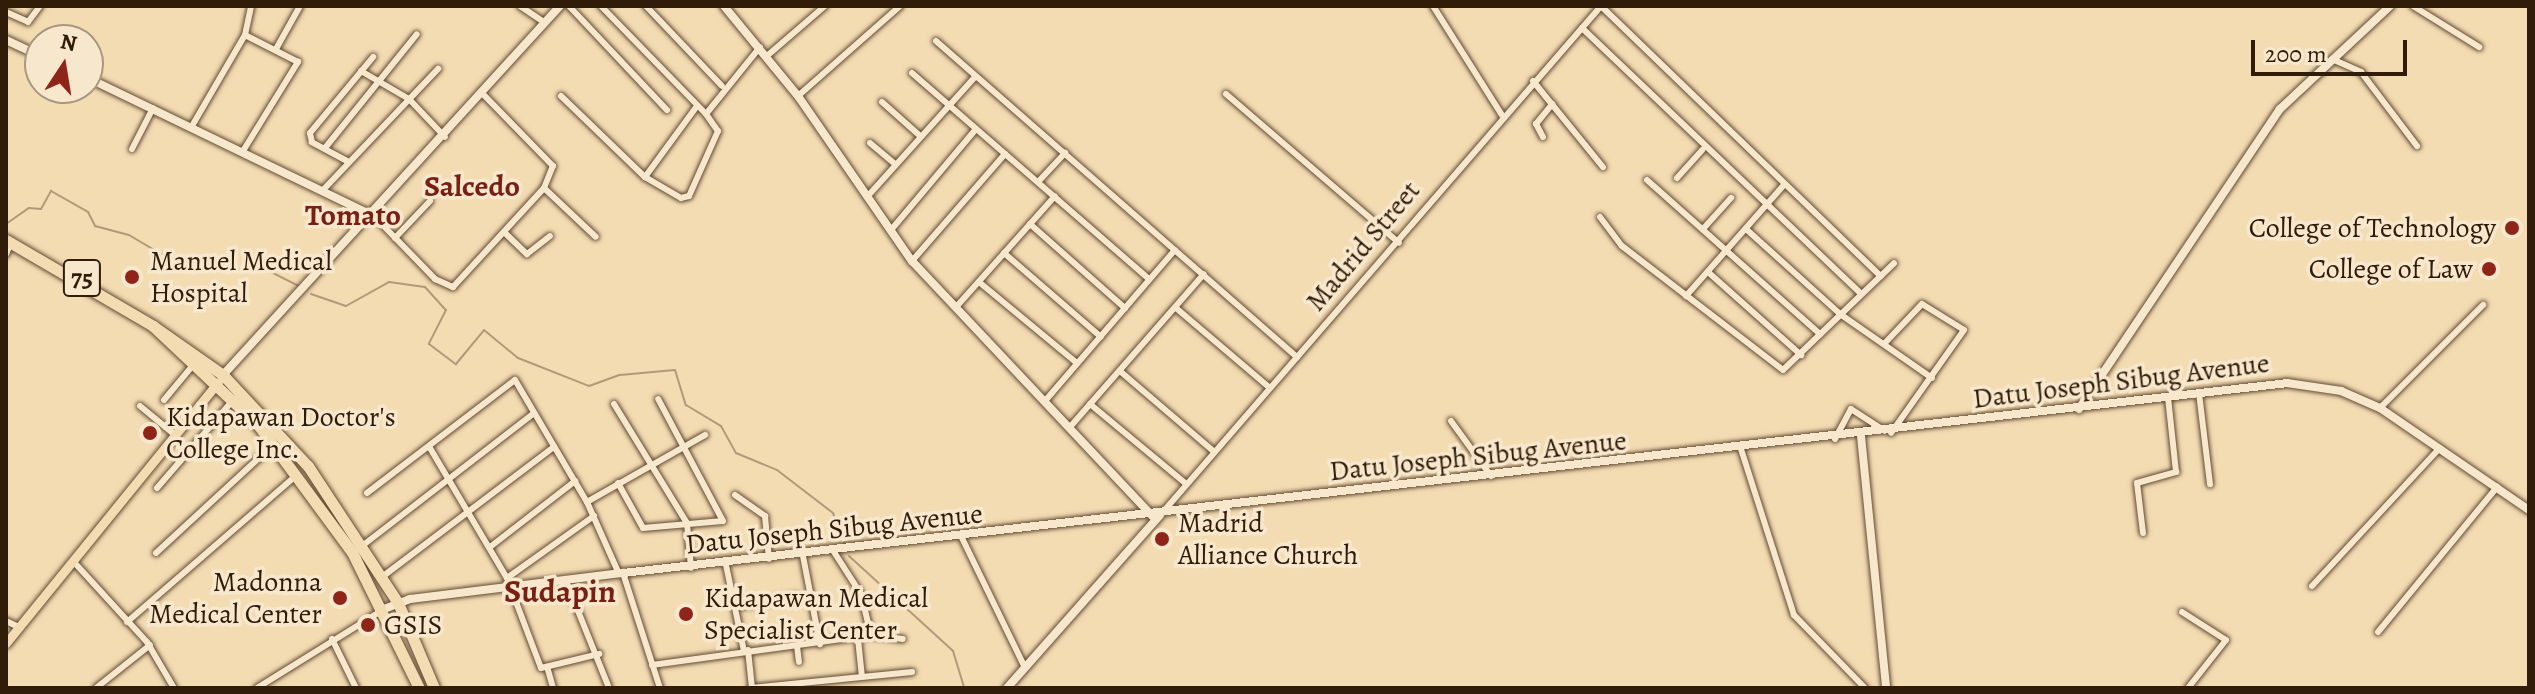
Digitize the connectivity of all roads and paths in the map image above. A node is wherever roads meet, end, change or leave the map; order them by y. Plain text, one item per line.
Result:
1 (40, 6) edge
2 (251, 6) edge
3 (300, 6) edge
4 (520, 6) edge
5 (560, 6) edge
6 (569, 6) edge
7 (601, 6) edge
8 (646, 6) edge
9 (724, 6) edge
10 (825, 6) edge
11 (900, 6) edge
12 (1433, 6) edge
13 (1601, 6) edge
14 (2390, 6) edge
15 (2413, 6) edge
16 (6, 12) edge
17 (545, 23) junction
18 (1582, 28) junction
19 (417, 34) dead end
20 (245, 35) junction
21 (936, 41) dead end
22 (760, 47) junction
23 (2479, 47) dead end
24 (276, 49) junction
25 (768, 55) junction
26 (373, 57) dead end
27 (2330, 58) junction
28 (438, 69) dead end
29 (361, 71) junction
30 (912, 73) dead end
31 (975, 77) junction
32 (377, 81) junction
33 (1533, 81) junction
34 (104, 85) edge
35 (722, 86) junction
36 (483, 94) junction
37 (1226, 94) dead end
38 (561, 96) dead end
39 (798, 96) junction
40 (409, 99) junction
41 (882, 102) dead end
42 (1552, 104) junction
43 (948, 105) junction
44 (697, 106) junction
45 (153, 108) junction
46 (667, 110) dead end
47 (706, 114) junction
48 (1502, 115) junction
49 (192, 126) junction
50 (976, 129) junction
51 (919, 135) junction
52 (445, 137) junction
53 (1543, 137) dead end
54 (870, 143) dead end
55 (2417, 146) dead end
56 (325, 148) junction
57 (132, 149) dead end
58 (1702, 150) junction
59 (243, 151) junction
60 (1065, 153) junction
61 (1005, 154) junction
62 (347, 161) junction
63 (895, 164) junction
64 (1603, 167) dead end
65 (645, 177) junction
66 (1677, 178) dead end
67 (1647, 180) dead end
68 (1038, 182) junction
69 (1784, 185) junction
70 (544, 188) junction
71 (324, 189) junction
72 (1055, 196) junction
73 (867, 197) junction
74 (1731, 198) dead end
75 (430, 201) dead end
76 (1765, 207) junction
77 (374, 216) junction
78 (1600, 217) dead end
79 (1030, 224) junction
80 (1703, 229) junction
81 (1746, 229) junction
82 (891, 230) junction
83 (504, 232) junction
84 (550, 236) dead end
85 (596, 237) dead end
86 (395, 238) junction
87 (1399, 243) junction
88 (8, 245) edge
89 (1175, 250) junction
90 (1728, 251) junction
91 (1004, 253) junction
92 (912, 261) junction
93 (1894, 263) dead end
94 (1708, 272) junction
95 (1204, 274) junction
96 (1881, 276) junction
97 (1149, 279) junction
98 (979, 282) junction
99 (1861, 294) junction
100 (1686, 296) junction
101 (2483, 305) dead end
102 (957, 306) junction
103 (1125, 308) junction
104 (1176, 308) junction
105 (1840, 314) junction
106 (153, 326) junction
107 (1820, 334) junction
108 (1101, 337) junction
109 (1884, 344) junction
110 (1801, 355) junction
111 (1297, 357) junction
112 (1077, 363) junction
113 (194, 364) junction
114 (1121, 372) junction
115 (1932, 378) junction
116 (220, 379) junction
117 (1270, 388) junction
118 (2199, 393) junction
119 (2168, 397) junction
120 (234, 399) junction
121 (658, 399) dead end
122 (164, 400) dead end
123 (1045, 401) junction
124 (614, 404) dead end
125 (1090, 404) junction
126 (140, 406) dead end
127 (2380, 408) junction
128 (2079, 409) junction
129 (534, 413) junction
130 (1451, 421) dead end
131 (1070, 427) junction
132 (1889, 433) junction
133 (175, 435) junction
134 (705, 435) dead end
135 (1861, 436) junction
136 (1835, 439) junction
137 (275, 443) junction
138 (684, 446) junction
139 (554, 447) junction
140 (430, 448) junction
141 (2440, 448) junction
142 (1741, 449) junction
143 (1212, 450) junction
144 (292, 454) junction
145 (651, 464) junction
146 (300, 473) junction
147 (1491, 477) junction
148 (450, 480) junction
149 (575, 481) junction
150 (618, 483) junction
151 (1185, 483) junction
152 (2210, 484) dead end
153 (2497, 487) junction
154 (157, 488) dead end
155 (367, 493) dead end
156 (735, 495) dead end
157 (587, 502) junction
158 (2529, 510) edge
159 (470, 513) junction
160 (1156, 515) junction
161 (594, 516) junction
162 (687, 523) junction
163 (2143, 533) dead end
164 (962, 538) junction
165 (362, 546) junction
166 (490, 547) junction
167 (834, 552) junction
168 (156, 553) dead end
169 (803, 556) junction
170 (769, 560) junction
171 (73, 561) junction
172 (726, 565) junction
173 (691, 568) junction
174 (621, 574) junction
175 (382, 577) junction
176 (507, 578) junction
177 (566, 581) junction
178 (2312, 586) dead end
179 (512, 588) junction
180 (797, 596) dead end
181 (398, 603) junction
182 (735, 607) junction
183 (384, 609) junction
184 (2182, 612) dead end
185 (6, 621) edge
186 (127, 622) junction
187 (19, 627) junction
188 (2378, 632) dead end
189 (871, 635) junction
190 (332, 639) junction
191 (858, 639) junction
192 (903, 639) dead end
193 (6, 643) edge
194 (820, 644) junction
195 (150, 645) junction
196 (797, 646) junction
197 (746, 650) junction
198 (599, 654) junction
199 (799, 662) dead end
200 (652, 665) junction
201 (1025, 668) junction
202 (548, 670) junction
203 (912, 672) dead end
204 (862, 676) junction
205 (874, 676) junction
206 (800, 686) edge
207 (96, 688) edge
208 (174, 688) edge
209 (257, 688) edge
210 (356, 688) edge
211 (419, 688) edge
212 (434, 688) edge
213 (553, 688) edge
214 (609, 688) edge
215 (660, 688) edge
216 (752, 688) edge
217 (875, 688) edge
218 (1007, 688) edge
219 (1865, 688) edge
220 (1886, 688) edge
221 (2188, 688) edge

1 - 16 street
2 - 20 street
3 - 24 street
4 - 17 street
5 - 17 main road
6 - 46 street
7 - 44 street
8 - 35 street
9 - 22 main road
10 - 25 street
11 - 39 street
12 - 48 street
13 - 18 street, Madrid Street
13 - 69 street
14 - 27 main road
15 - 23 street
17 - 36 main road
18 - 33 street, Madrid Street
18 - 58 street
19 - 32 street
20 - 24 street
20 - 49 street
21 - 31 street
22 - 25 main road
22 - 35 street
24 - 59 street
25 - 39 main road
26 - 29 street
27 - 55 street
27 - 128 main road
28 - 40 street
29 - 32 street
29 - 56 street
30 - 43 street
31 - 43 street
31 - 60 street
32 - 40 street
32 - 56 street
33 - 42 street
33 - 48 street, Madrid Street
34 - 45 main road
35 - 47 street
36 - 52 main road
36 - 70 street
37 - 87 street
38 - 65 street
39 - 73 main road
40 - 52 street
40 - 62 street
41 - 51 street
42 - 53 street
42 - 64 street
43 - 50 street
43 - 51 street
44 - 47 street
44 - 65 street
45 - 49 main road
45 - 57 street
47 - 65 street
48 - 87 street, Madrid Street
49 - 59 main road
50 - 61 street
50 - 82 street
51 - 63 street
52 - 77 main road
54 - 63 street
56 - 62 street
58 - 66 street
58 - 76 street
59 - 71 main road
60 - 68 street
60 - 89 street
61 - 68 street
61 - 92 street
62 - 71 street
63 - 73 street
67 - 80 street
68 - 72 street
69 - 76 street
69 - 96 street
70 - 83 street
70 - 85 street
71 - 77 main road
72 - 79 street
72 - 97 street
73 - 82 main road
74 - 80 street
75 - 86 street
76 - 81 street
76 - 99 street
77 - 86 street
77 - 116 main road
78 - 100 street
79 - 91 street
79 - 103 street
80 - 90 street
81 - 90 street
81 - 105 street
82 - 92 main road
83 - 84 street
83 - 86 street
87 - 111 street, Madrid Street
88 - 106 highway, 75
89 - 95 street
89 - 97 street
90 - 94 street
90 - 107 street
91 - 98 street
91 - 108 street
92 - 102 main road
93 - 96 street
94 - 100 street
94 - 110 street
95 - 104 street
95 - 111 street
96 - 99 street
97 - 103 street
98 - 102 street
98 - 112 street
99 - 105 street
100 - 110 street
101 - 127 street
102 - 123 main road
103 - 108 street
104 - 114 street
104 - 117 street
105 - 107 street
105 - 109 street
106 - 113 highway, 75
106 - 116 highway, 75
107 - 110 street
108 - 112 street
109 - 115 street
109 - 115 street
111 - 117 street, Madrid Street
112 - 123 street
113 - 116 highway, 75
113 - 122 street
114 - 125 street
114 - 143 street
115 - 132 street
116 - 120 highway, 75
116 - 133 main road
116 - 144 highway, 75
117 - 143 street, Madrid Street
118 - 119 main road, Datu Joseph Sibug Avenue
118 - 127 main road, Datu Joseph Sibug Avenue
118 - 152 street
119 - 128 main road, Datu Joseph Sibug Avenue
119 - 163 street
120 - 137 highway, 75
120 - 154 street
121 - 138 street
123 - 131 main road
124 - 145 street
125 - 131 street
125 - 151 street
126 - 133 street
127 - 141 main road, Datu Joseph Sibug Avenue
128 - 132 main road, Datu Joseph Sibug Avenue
129 - 139 street
129 - 140 street
129 - 148 street
130 - 147 street
131 - 160 main road
132 - 135 main road, Datu Joseph Sibug Avenue
132 - 136 street
133 - 171 main road
134 - 138 street
135 - 136 main road, Datu Joseph Sibug Avenue
135 - 220 main road
136 - 142 main road, Datu Joseph Sibug Avenue
137 - 144 highway, 75
137 - 168 street
138 - 145 street
138 - 162 street
139 - 149 street
139 - 159 street
140 - 148 street
140 - 155 street
141 - 153 main road, Datu Joseph Sibug Avenue
141 - 178 street
142 - 147 main road, Datu Joseph Sibug Avenue
142 - 219 street
143 - 151 street, Madrid Street
144 - 146 highway, 75
144 - 165 highway, 75
145 - 150 street
145 - 162 street
146 - 183 highway, 75
146 - 186 street
147 - 160 main road, Datu Joseph Sibug Avenue
148 - 159 street
148 - 165 street
149 - 157 street
149 - 166 street
150 - 157 street
150 - 162 street
151 - 160 street, Madrid Street
153 - 158 main road, Datu Joseph Sibug Avenue
153 - 188 street
156 - 170 street
157 - 161 street
159 - 166 street
159 - 175 street
160 - 164 main road, Datu Joseph Sibug Avenue
160 - 201 main road
161 - 174 street
161 - 176 street
162 - 173 street
164 - 167 main road, Datu Joseph Sibug Avenue
164 - 201 street
165 - 175 highway, 75
166 - 176 street
167 - 169 main road, Datu Joseph Sibug Avenue
167 - 189 street
169 - 170 main road, Datu Joseph Sibug Avenue
169 - 194 street
170 - 172 main road, Datu Joseph Sibug Avenue
171 - 186 street
171 - 187 main road
172 - 173 main road, Datu Joseph Sibug Avenue
172 - 182 street
173 - 174 main road, Datu Joseph Sibug Avenue
174 - 177 main road, Datu Joseph Sibug Avenue
174 - 200 street
175 - 181 highway, 75
176 - 179 street
177 - 179 main road, Datu Joseph Sibug Avenue
177 - 198 street
179 - 181 main road, Datu Joseph Sibug Avenue
179 - 202 street
180 - 182 street
181 - 183 main road, Datu Joseph Sibug Avenue
181 - 212 highway, 75
182 - 197 street
183 - 190 street
183 - 211 highway, 75
184 - 221 street
185 - 187 street
186 - 195 street
187 - 193 main road
189 - 191 street
189 - 192 street
190 - 209 street
190 - 210 street
191 - 194 street
191 - 204 street
194 - 196 street
195 - 207 street
195 - 208 street
196 - 197 street
196 - 199 street
197 - 200 street
197 - 216 street
198 - 202 street
198 - 214 street
200 - 215 street
201 - 218 main road
202 - 213 street
203 - 205 street
204 - 205 street
204 - 206 street
205 - 217 street
206 - 216 street

